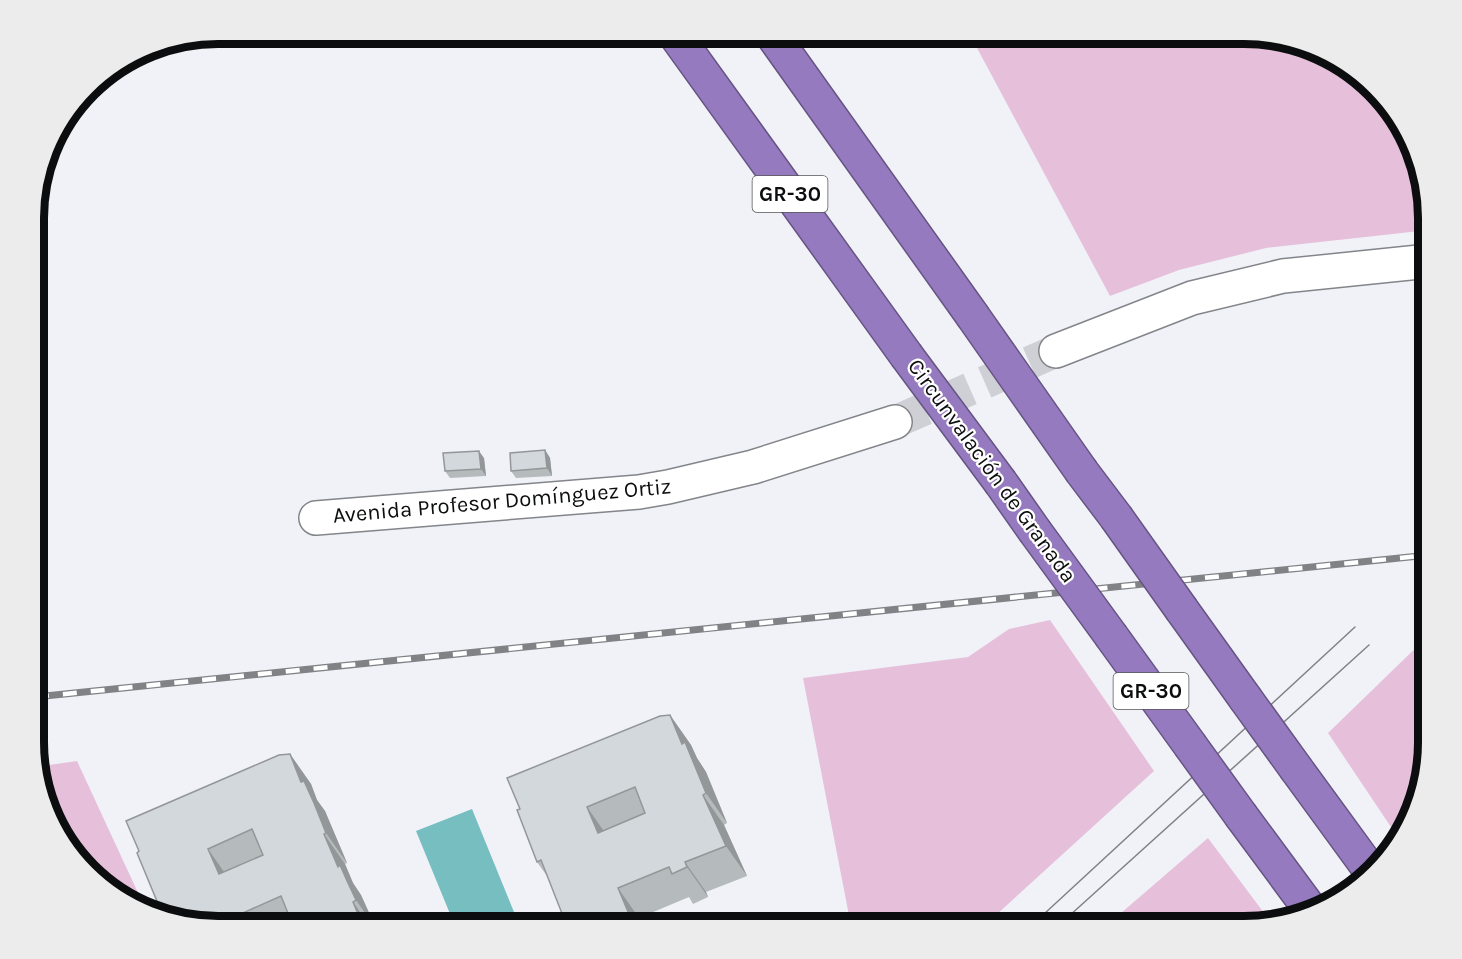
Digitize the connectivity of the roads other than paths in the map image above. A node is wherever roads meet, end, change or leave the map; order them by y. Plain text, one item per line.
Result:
1 (682, 44) edge
2 (779, 44) edge
3 (1418, 262) edge
4 (1056, 351) tunnel mouth
5 (895, 422) tunnel mouth
6 (316, 518) dead end
7 (1366, 865) edge
8 (1302, 899) edge

1 - 8 highway, Circunvalación de Granada / GR-30, bridge
2 - 7 highway, GR-30, bridge
3 - 4 street
5 - 6 street, Avenida Profesor Domínguez Ortiz

